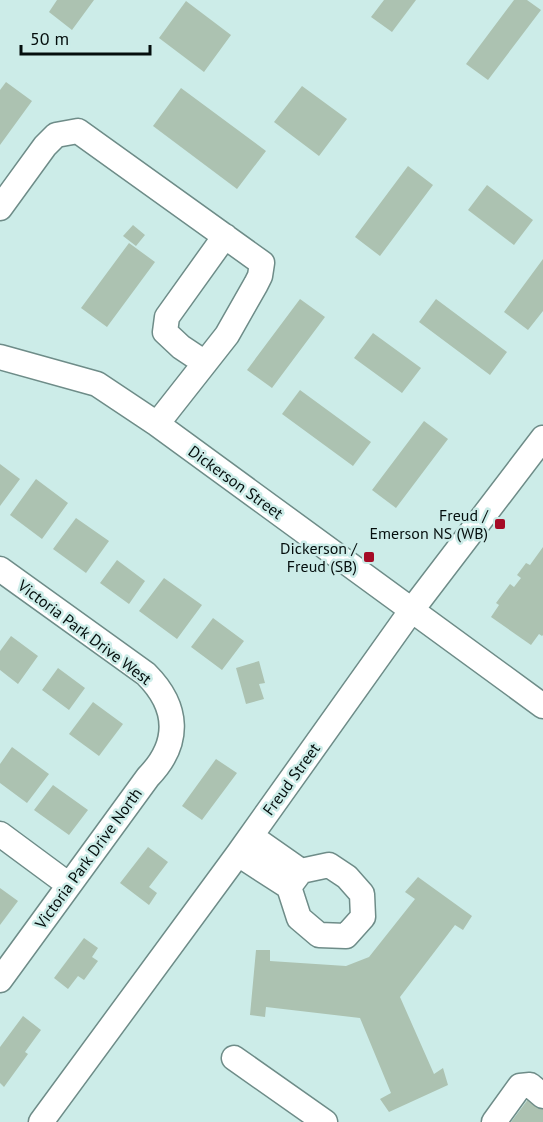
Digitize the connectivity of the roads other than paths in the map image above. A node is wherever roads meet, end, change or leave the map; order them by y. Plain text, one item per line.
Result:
1 (0, 208) edge
2 (225, 236) junction
3 (0, 357) edge
4 (205, 363) junction
5 (157, 424) junction
6 (543, 438) edge
7 (0, 569) edge
8 (411, 611) junction
9 (543, 706) edge
10 (171, 735) joint
11 (0, 834) edge
12 (245, 845) junction
13 (295, 879) dead end
14 (69, 885) junction
15 (0, 980) edge
16 (234, 1058) dead end
17 (543, 1096) edge
18 (41, 1122) edge
19 (325, 1122) edge
20 (494, 1122) edge

1 - 2 street
2 - 4 street
2 - 4 street
3 - 5 street, Dickerson Street
4 - 5 street
5 - 8 street, Dickerson Street
6 - 8 street, Freud Street
7 - 10 street, Victoria Park Drive West
8 - 9 street, Dickerson Street
8 - 12 street, Freud Street
10 - 14 street, Victoria Park Drive North
11 - 14 street
12 - 13 street
12 - 18 street, Freud Street
14 - 15 street, Victoria Park Drive North
16 - 19 street
17 - 20 street

